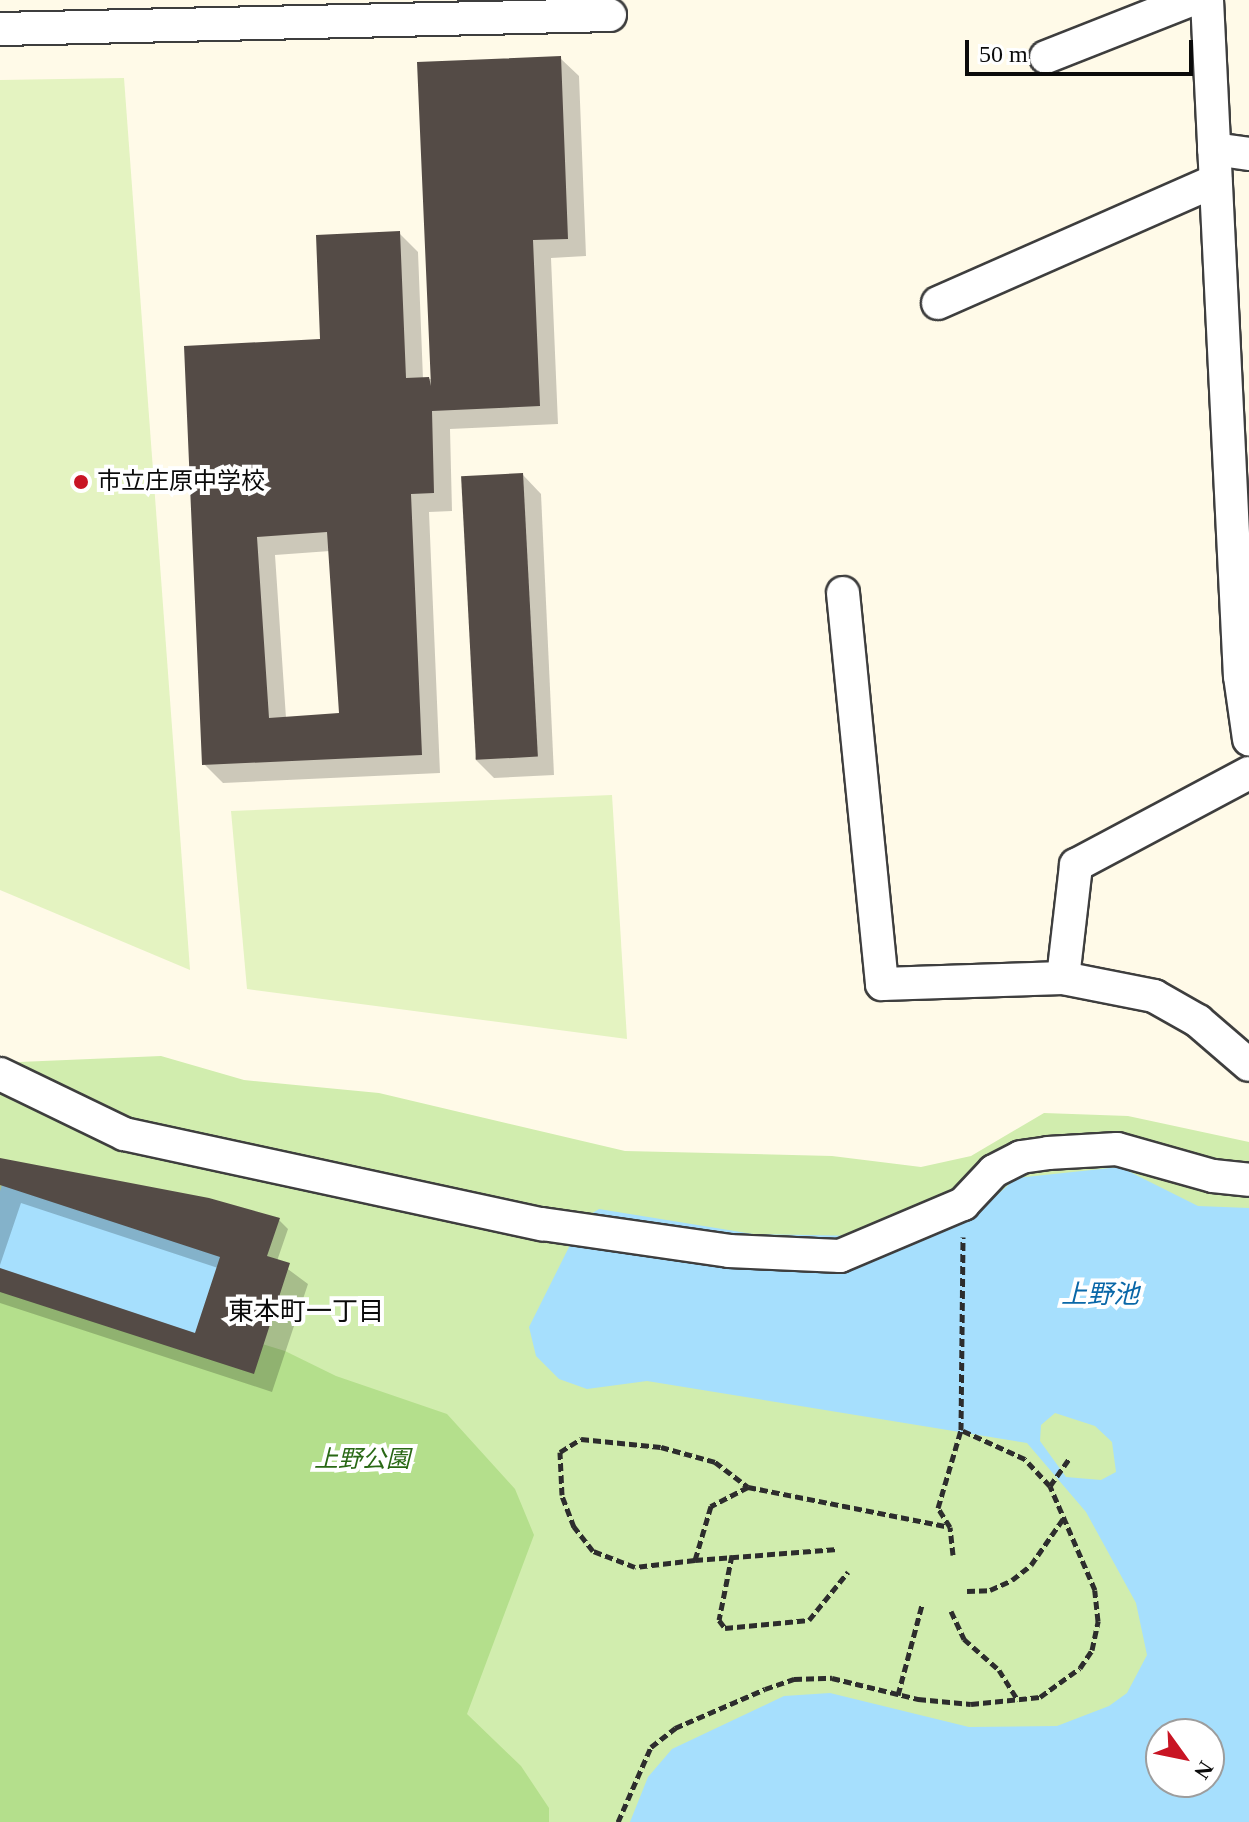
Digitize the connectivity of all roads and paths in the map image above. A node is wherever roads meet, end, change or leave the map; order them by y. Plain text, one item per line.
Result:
1 (1191, 0) edge
2 (1207, 0) edge
3 (610, 15) dead end
4 (0, 29) edge
5 (1046, 57) dead end
6 (1214, 149) junction
7 (1248, 151) edge
8 (1215, 181) junction
9 (938, 303) dead end
10 (1249, 539) edge
11 (1234, 569) junction
12 (843, 593) dead end
13 (1244, 674) edge
14 (1249, 739) edge
15 (1249, 773) edge
16 (1063, 978) junction
17 (1249, 1065) edge
18 (0, 1074) edge
19 (1249, 1180) edge
20 (963, 1204) junction
21 (961, 1430) junction
22 (1069, 1459) dead end
23 (1050, 1486) junction
24 (748, 1487) junction
25 (1063, 1518) junction
26 (950, 1527) junction
27 (838, 1549) dead end
28 (732, 1555) junction
29 (953, 1555) dead end
30 (695, 1560) junction
31 (848, 1572) dead end
32 (967, 1591) dead end
33 (922, 1605) dead end
34 (951, 1611) dead end
35 (898, 1695) junction
36 (1018, 1700) junction
37 (618, 1822) edge

1 - 5 street
2 - 6 street
3 - 4 street
6 - 7 street
6 - 8 street
8 - 9 street
8 - 11 street
10 - 11 street
11 - 13 street
12 - 16 street
13 - 14 street
15 - 16 street
16 - 17 street
18 - 20 street
19 - 20 street
20 - 21 path
21 - 23 path
21 - 26 path
22 - 23 path
23 - 25 path
24 - 26 path
24 - 30 path
24 - 30 path
25 - 32 path
25 - 36 path
26 - 29 path
27 - 28 path
28 - 30 path
28 - 31 path
33 - 35 path
34 - 36 path
35 - 36 path
35 - 37 path

